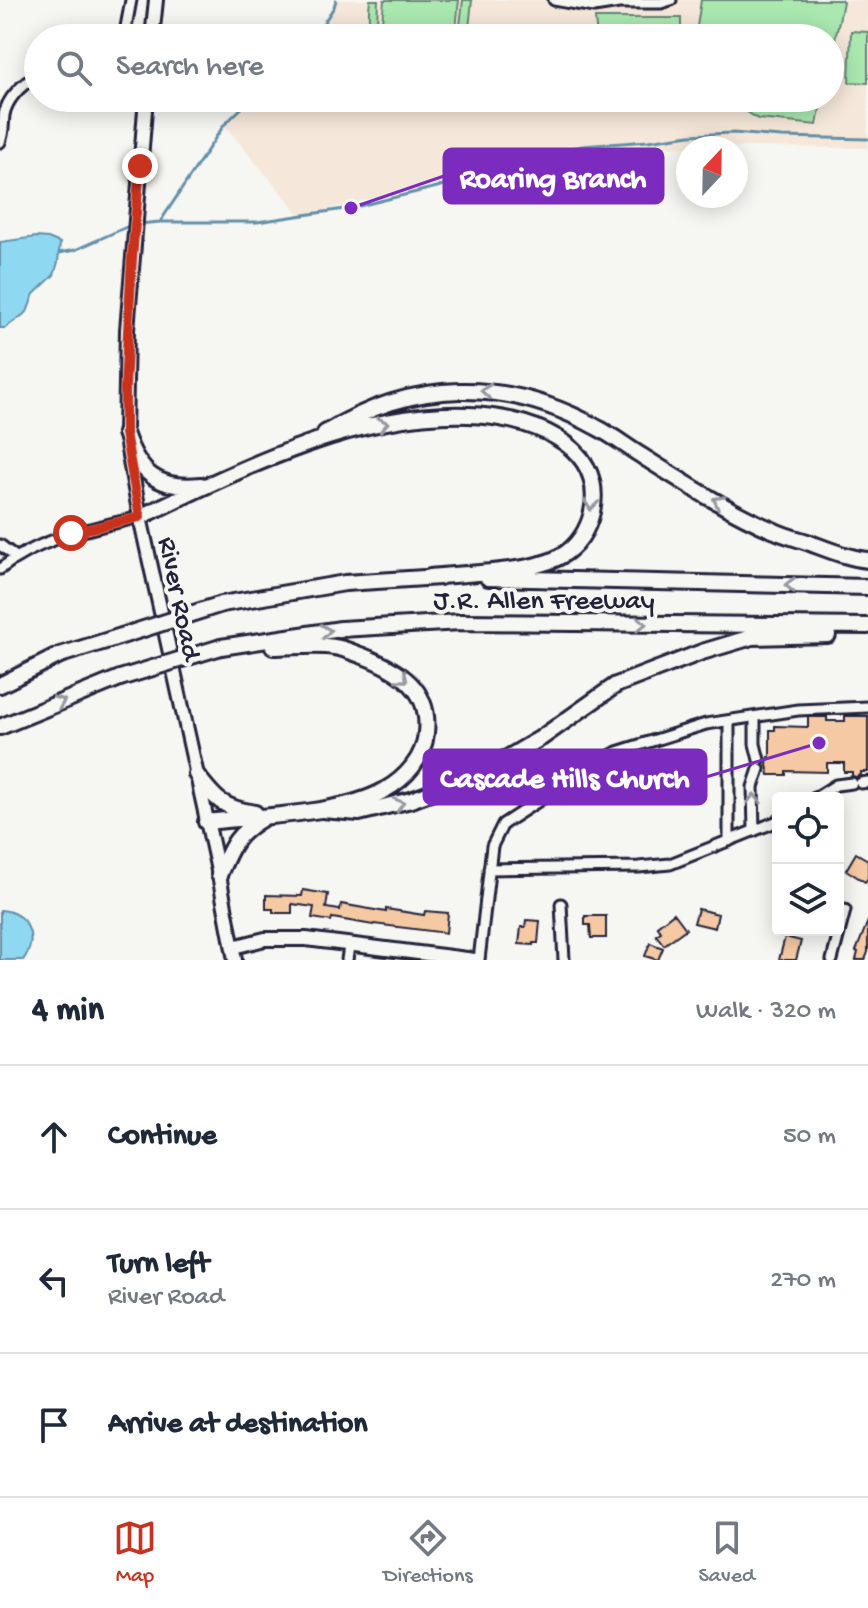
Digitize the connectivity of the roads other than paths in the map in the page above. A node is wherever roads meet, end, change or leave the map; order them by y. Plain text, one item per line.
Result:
1 (131, 0) edge
2 (156, 0) edge
3 (554, 0) edge
4 (671, 0) edge
5 (127, 24) edge
6 (153, 24) edge
7 (24, 84) edge
8 (145, 112) edge
9 (0, 142) edge
10 (125, 433) junction
11 (307, 443) junction
12 (209, 484) junction
13 (140, 517) junction
14 (0, 545) edge
15 (16, 557) junction
16 (868, 560) edge
17 (0, 569) edge
18 (430, 577) junction
19 (868, 587) edge
20 (868, 626) edge
21 (868, 634) edge
22 (221, 647) junction
23 (0, 685) edge
24 (868, 707) edge
25 (755, 717) junction
26 (729, 721) junction
27 (0, 727) edge
28 (196, 774) junction
29 (861, 783) edge
30 (825, 792) edge
31 (322, 810) junction
32 (267, 815) junction
33 (206, 822) junction
34 (772, 824) edge
35 (754, 831) junction
36 (729, 841) junction
37 (489, 869) junction
38 (219, 875) junction
39 (561, 904) dead end
40 (845, 910) dead end
41 (349, 946) junction
42 (234, 954) edge
43 (347, 960) edge
44 (477, 960) edge
45 (564, 960) edge
46 (832, 960) edge

1 - 5 street
2 - 6 main road
3 - 4 street
7 - 9 street
8 - 10 main road, River Road
10 - 12 highway
10 - 13 main road, River Road
11 - 12 highway
16 -> 11 highway
11 -> 18 highway
12 - 13 highway
13 - 15 street
13 - 28 main road, River Road
14 - 15 street
15 - 17 street
19 -> 18 highway, J.R. Allen Freeway
18 - 23 highway, J.R. Allen Freeway, bridge
22 -> 20 highway, J.R. Allen Freeway
31 -> 21 highway
27 -> 22 highway, bridge
22 -> 31 highway
24 - 25 street
25 - 26 street
35 -> 25 street
26 - 36 street
26 - 37 street
28 - 32 highway
28 - 33 main road, River Road
29 - 30 street
31 - 32 highway
32 - 33 highway
32 - 38 highway
33 - 38 main road, River Road
34 - 35 street
35 - 36 street
36 - 37 street
37 - 44 street
38 - 42 main road, River Road
39 - 45 street
40 - 46 street
41 - 42 main road
41 - 43 street
41 - 44 main road

